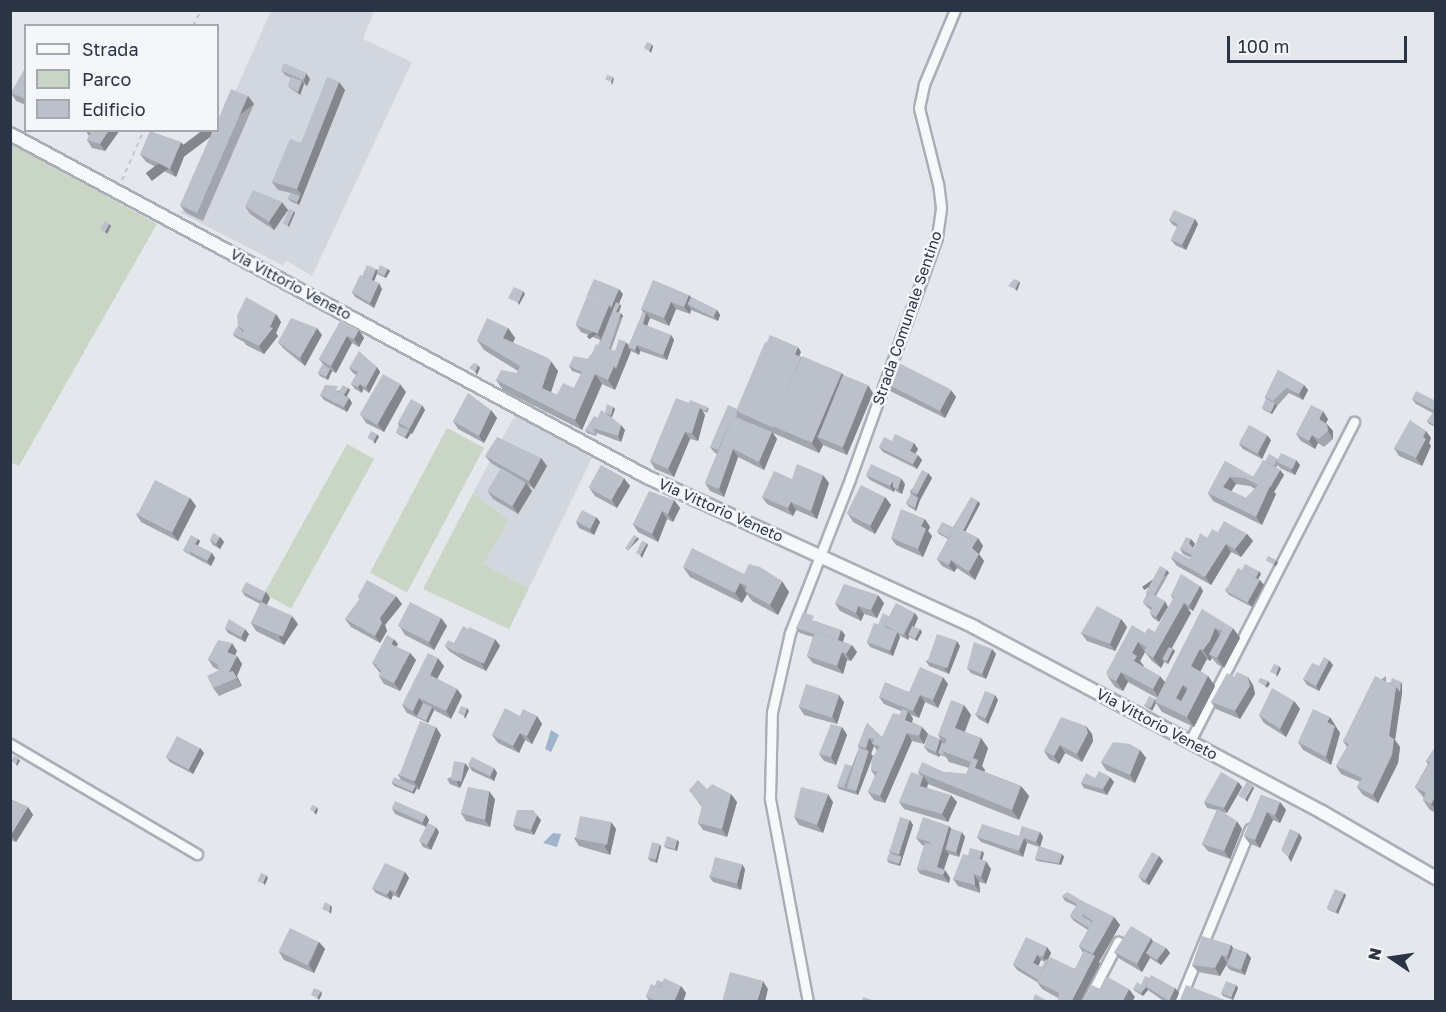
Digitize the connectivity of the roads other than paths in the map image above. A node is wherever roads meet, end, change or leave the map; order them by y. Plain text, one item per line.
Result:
1 (955, 10) edge
2 (10, 134) edge
3 (1354, 422) dead end
4 (821, 554) junction
5 (1190, 741) junction
6 (10, 744) edge
7 (1256, 816) edge
8 (197, 854) dead end
9 (1434, 874) edge
10 (1118, 942) edge
11 (808, 1002) edge
12 (1087, 1002) edge
13 (1179, 1002) edge

1 - 4 street, Strada Comunale Sentino
2 - 4 street, Via Vittorio Veneto
3 - 5 street
4 - 5 street, Via Vittorio Veneto
4 - 11 street, Strada Comunale Sentino
5 - 9 street, Via Vittorio Veneto
6 - 8 street
7 - 13 street
10 - 12 street

